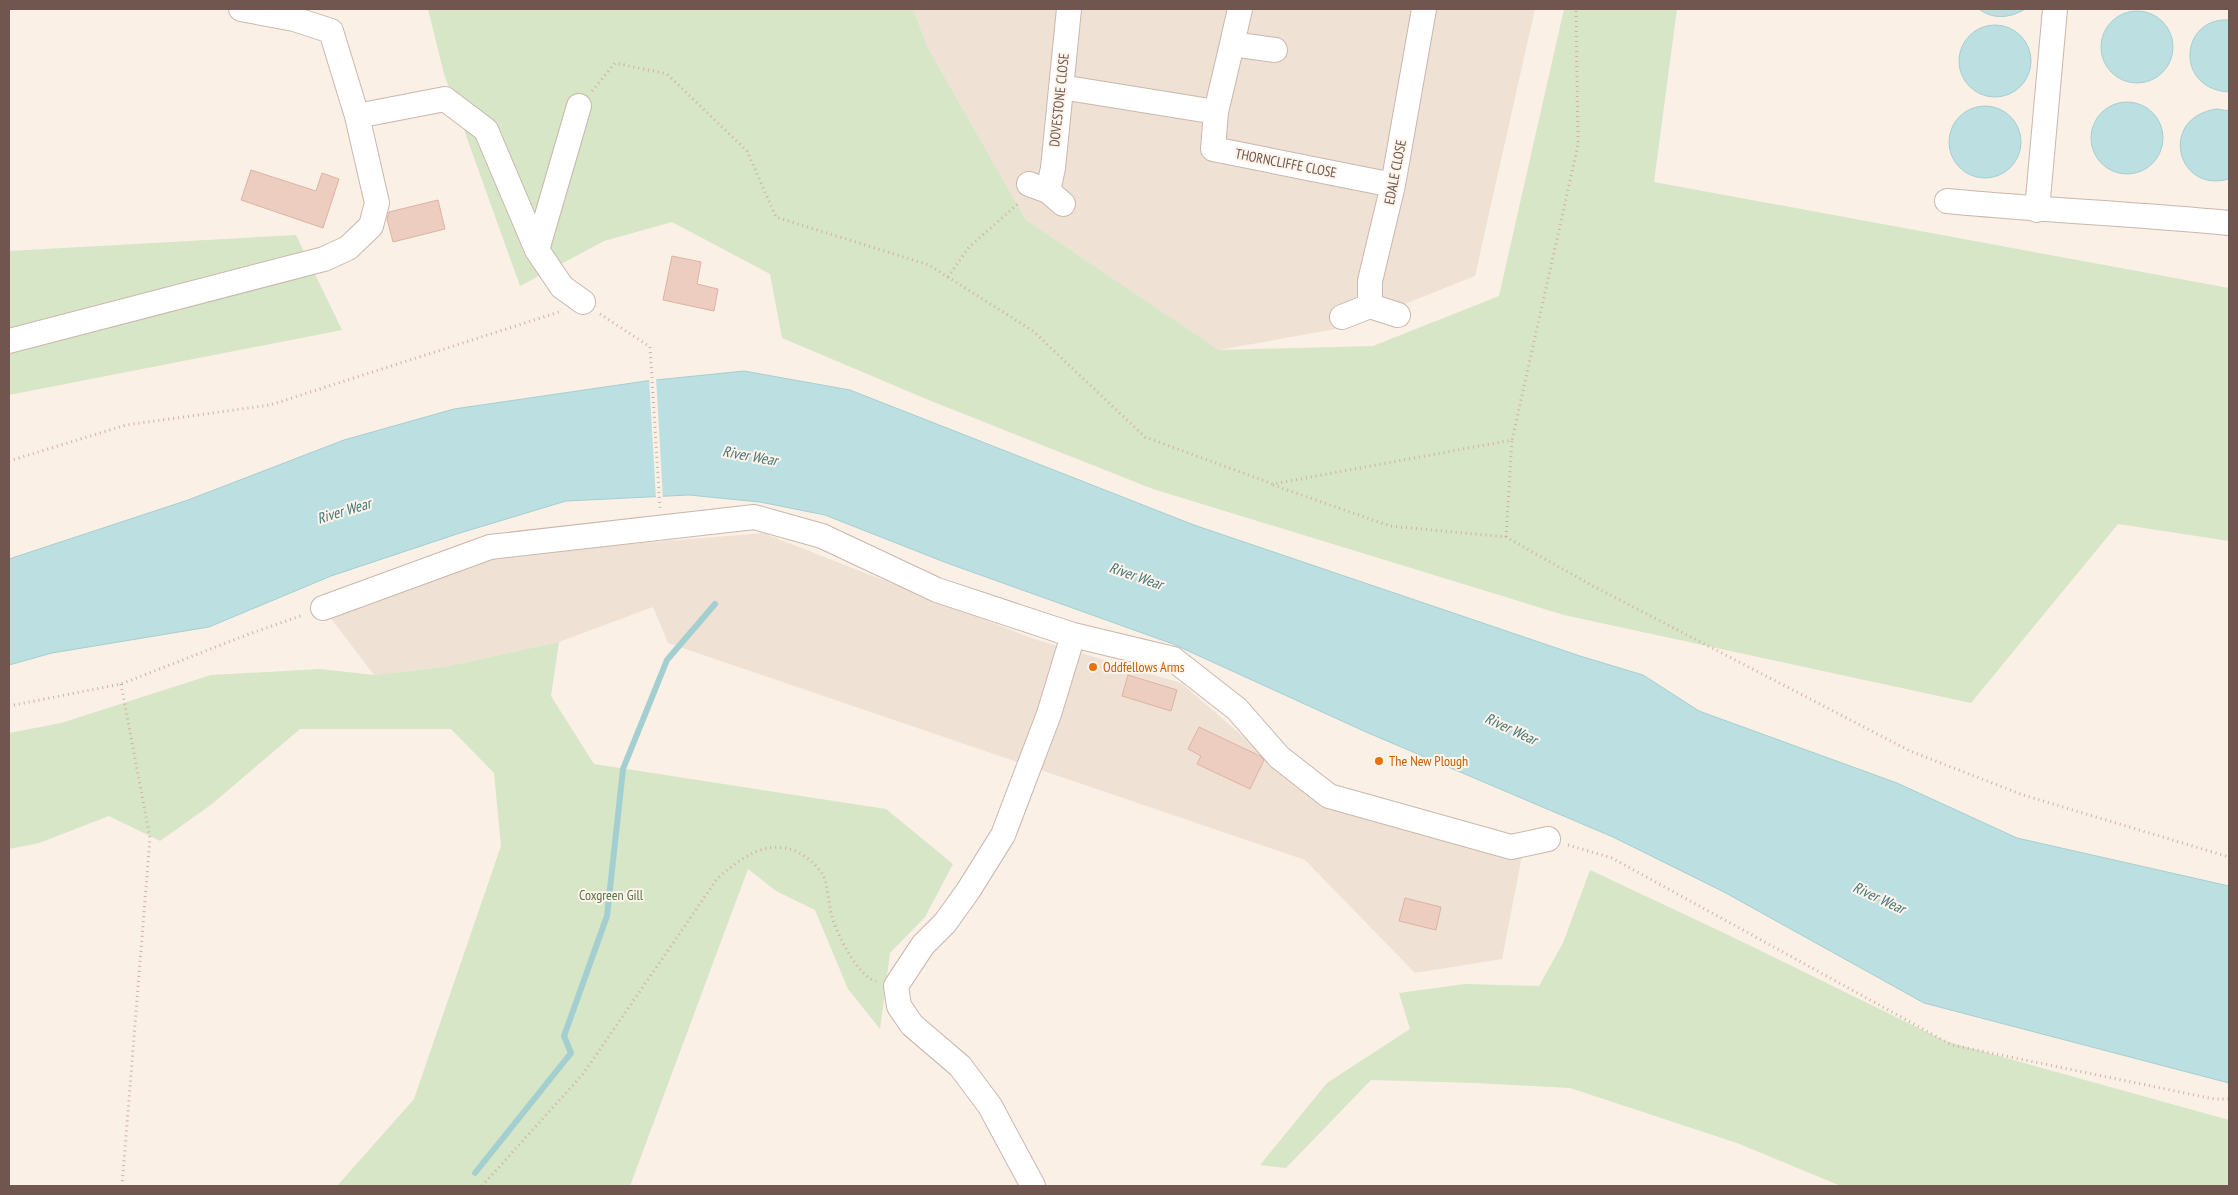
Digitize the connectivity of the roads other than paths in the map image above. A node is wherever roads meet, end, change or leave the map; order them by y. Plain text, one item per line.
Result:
1 (241, 9) edge
2 (1069, 9) edge
3 (1240, 9) edge
4 (1424, 9) edge
5 (2055, 9) edge
6 (1232, 44) junction
7 (1275, 50) dead end
8 (1061, 87) junction
9 (579, 106) road end
10 (1216, 112) junction
11 (357, 116) junction
12 (1393, 185) junction
13 (1047, 193) road end
14 (1947, 202) dead end
15 (2037, 210) junction
16 (2229, 223) edge
17 (537, 250) junction
18 (583, 302) road end
19 (1370, 306) junction
20 (1398, 315) dead end
21 (1342, 317) dead end
22 (9, 341) edge
23 (323, 608) road end
24 (1073, 635) junction
25 (1548, 839) road end
26 (1033, 1186) edge

1 - 11 street
2 - 8 street, DOVESTONE CLOSE
3 - 6 street, THORNCLIFFE CLOSE
4 - 12 street, EDALE CLOSE
5 - 15 street
6 - 7 street
6 - 10 street, THORNCLIFFE CLOSE
8 - 10 street
8 - 13 street, DOVESTONE CLOSE
9 - 17 street
10 - 12 street, THORNCLIFFE CLOSE
11 - 17 street
11 - 22 street
12 - 19 street, EDALE CLOSE
14 - 15 street
15 - 16 street
17 - 18 street
19 - 20 street
19 - 21 street
23 - 24 street
24 - 25 street
24 - 26 street

